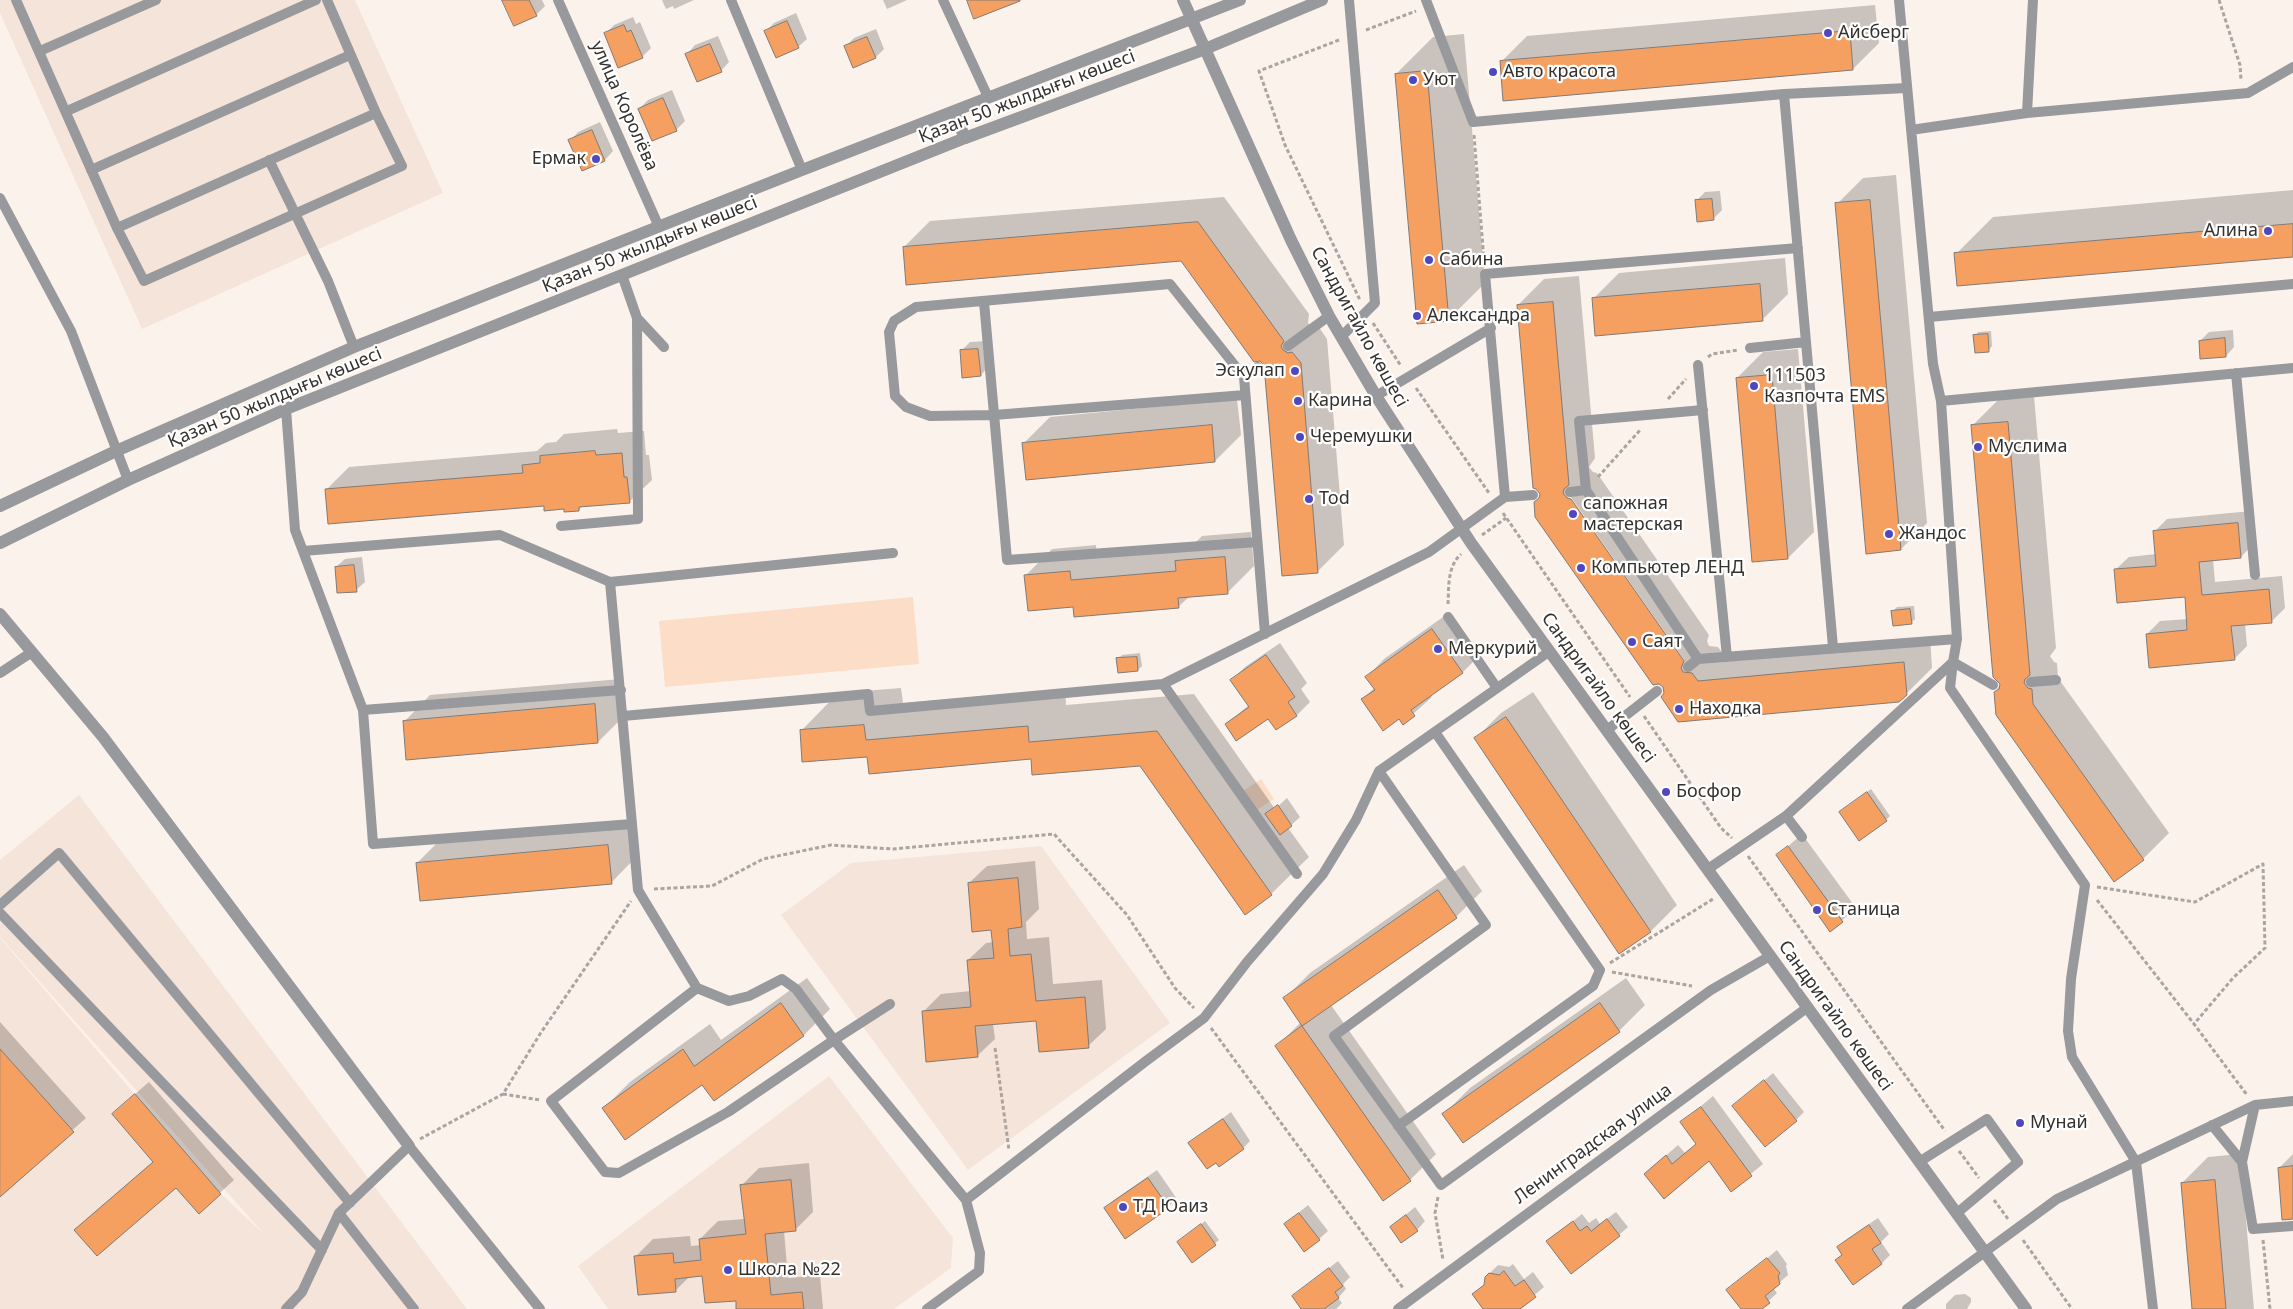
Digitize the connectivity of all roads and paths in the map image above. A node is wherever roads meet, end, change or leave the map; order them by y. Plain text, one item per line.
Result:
1 (16, 0) edge
2 (156, 0) edge
3 (316, 0) edge
4 (327, 0) edge
5 (558, 0) edge
6 (731, 0) edge
7 (943, 0) edge
8 (1183, 0) edge
9 (1240, 0) edge
10 (1322, 0) edge
11 (1349, 0) edge
12 (1426, 0) edge
13 (1899, 0) edge
14 (2033, 0) edge
15 (2219, 0) edge
16 (1193, 20) junction
17 (1205, 49) junction
18 (40, 52) junction
19 (350, 55) junction
20 (2293, 67) edge
21 (1259, 72) dead end
22 (1907, 88) junction
23 (2243, 93) junction
24 (1784, 94) junction
25 (988, 97) junction
26 (67, 111) junction
27 (954, 112) junction
28 (376, 113) junction
29 (2027, 113) junction
30 (1473, 122) junction
31 (1911, 130) junction
32 (965, 138) junction
33 (269, 160) junction
34 (92, 170) junction
35 (802, 170) junction
36 (0, 198) edge
37 (296, 213) junction
38 (659, 227) junction
39 (117, 228) junction
40 (1798, 248) junction
41 (1485, 274) junction
42 (622, 275) junction
43 (2293, 284) edge
44 (984, 302) junction
45 (1367, 312) junction
46 (1329, 316) junction
47 (1929, 317) junction
48 (638, 318) junction
49 (1491, 328) junction
50 (1341, 337) junction
51 (1806, 342) junction
52 (1288, 346) dead end
53 (354, 347) junction
54 (664, 347) dead end
55 (1750, 348) dead end
56 (1698, 365) dead end
57 (1258, 367) dead end
58 (2293, 368) edge
59 (2236, 373) junction
60 (1244, 377) junction
61 (1408, 377) junction
62 (1245, 395) junction
63 (1376, 396) junction
64 (1941, 402) junction
65 (286, 409) junction
66 (1703, 410) junction
67 (994, 415) junction
68 (116, 451) junction
69 (128, 480) junction
70 (1586, 490) junction
71 (1570, 492) dead end
72 (1533, 495) dead end
73 (1500, 500) junction
74 (0, 506) edge
75 (1506, 518) junction
76 (562, 526) dead end
77 (1461, 529) junction
78 (1257, 542) junction
79 (0, 543) edge
80 (1471, 543) junction
81 (303, 551) junction
82 (893, 553) dead end
83 (2255, 575) dead end
84 (610, 582) junction
85 (0, 614) edge
86 (1448, 617) joint
87 (1265, 634) junction
88 (1957, 640) junction
89 (1832, 647) junction
90 (1550, 651) junction
91 (32, 652) junction
92 (1726, 657) junction
93 (1698, 659) junction
94 (1953, 662) junction
95 (1688, 667) dead end
96 (0, 673) edge
97 (2056, 680) dead end
98 (2031, 682) dead end
99 (1163, 684) junction
100 (1993, 685) dead end
101 (1497, 688) junction
102 (621, 690) junction
103 (1657, 691) dead end
104 (1637, 707) junction
105 (363, 710) junction
106 (623, 716) junction
107 (1608, 730) junction
108 (1435, 732) junction
109 (1379, 771) junction
110 (1786, 816) junction
111 (632, 824) junction
112 (1802, 837) dead end
113 (1741, 847) junction
114 (1708, 870) junction
115 (1297, 874) dead end
116 (2086, 886) junction
117 (638, 890) junction
118 (1724, 892) junction
119 (0, 905) edge
120 (0, 914) edge
121 (1770, 956) junction
122 (1600, 970) junction
123 (697, 988) junction
124 (1711, 990) junction
125 (890, 1004) dead end
126 (1808, 1007) junction
127 (1204, 1018) junction
128 (2194, 1024) junction
129 (834, 1040) junction
130 (995, 1048) dead end
131 (503, 1094) junction
132 (2293, 1101) edge
133 (551, 1102) junction
134 (2255, 1105) junction
135 (1398, 1126) junction
136 (2212, 1126) junction
137 (1952, 1141) junction
138 (409, 1146) junction
139 (1919, 1162) junction
140 (2136, 1162) junction
141 (2242, 1162) junction
142 (1011, 1165) junction
143 (1441, 1186) junction
144 (1986, 1189) junction
145 (966, 1200) junction
146 (350, 1203) junction
147 (339, 1213) junction
148 (1957, 1213) junction
149 (2293, 1226) edge
150 (2262, 1228) junction
151 (2015, 1230) junction
152 (322, 1250) junction
153 (1985, 1252) junction
154 (1445, 1273) junction
155 (1411, 1299) junction
156 (286, 1309) edge
157 (414, 1309) edge
158 (540, 1309) edge
159 (927, 1309) edge
160 (1398, 1309) edge
161 (1907, 1309) edge
162 (2026, 1309) edge
163 (2072, 1309) edge
164 (2153, 1309) edge
165 (2270, 1309) edge

1 - 18 lane
2 - 18 lane
3 - 26 lane
4 - 19 lane
5 - 38 lane, улица Королёва
6 - 35 lane
7 - 25 lane
8 - 16 street
9 - 16 street, Қазан 50 жылдығы көшесі
10 - 17 street, Қазан 50 жылдығы көшесі
11 - 45 lane
12 - 30 lane
13 - 22 lane
14 - 29 lane
15 - 23 path
16 - 17 street, Сандригайло көшесі
16 - 25 street, Қазан 50 жылдығы көшесі
17 - 32 street, Қазан 50 жылдығы көшесі
17 - 46 street, Сандригайло көшесі
18 - 26 lane
19 - 28 lane
19 - 34 lane
20 - 23 lane
21 - 45 path
22 - 24 lane
22 - 31 lane
23 - 29 lane
24 - 30 lane
24 - 40 lane
25 - 27 street, Қазан 50 жылдығы көшесі
26 - 34 lane
27 - 32 street
27 - 35 street, Қазан 50 жылдығы көшесі
28 - 33 lane
28 - 37 lane
29 - 31 lane
30 - 41 path
31 - 47 lane
32 - 42 street, Қазан 50 жылдығы көшесі
33 - 37 lane
33 - 39 lane
34 - 39 lane
35 - 38 street, Қазан 50 жылдығы көшесі
36 - 68 lane
37 - 39 lane
37 - 53 lane
38 - 53 street, Қазан 50 жылдығы көшесі
40 - 41 lane
40 - 51 lane
41 - 49 lane
42 - 48 lane
42 - 65 street, Қазан 50 жылдығы көшесі
43 - 47 lane
44 - 60 lane
44 - 67 lane
44 - 67 lane
45 - 50 lane
45 - 61 path
46 - 50 street, Сандригайло көшесі
46 - 52 lane
47 - 64 lane
48 - 54 lane
48 - 76 lane
49 - 61 lane
49 - 73 lane
50 - 63 street, Сандригайло көшесі
51 - 55 lane
51 - 89 lane
53 - 68 street, Қазан 50 жылдығы көшесі
56 - 66 lane
57 - 60 lane
58 - 59 lane
59 - 64 lane
59 - 83 lane
60 - 62 lane
61 - 63 lane
61 - 73 path
62 - 67 lane
62 - 78 lane
63 - 77 street, Сандригайло көшесі
64 - 88 lane
65 - 69 street, Қазан 50 жылдығы көшесі
65 - 81 lane
66 - 70 lane
66 - 92 lane
67 - 78 lane
68 - 69 lane
68 - 74 street, Қазан 50 жылдығы көшесі
69 - 79 street, Қазан 50 жылдығы көшесі
70 - 71 lane
70 - 93 lane
72 - 73 lane
73 - 75 path
73 - 77 lane
75 - 80 path
75 - 104 path
77 - 80 street, Сандригайло көшесі
77 - 87 lane
78 - 87 lane
80 - 86 path
80 - 90 street, Сандригайло көшесі
81 - 84 lane
81 - 105 lane
82 - 84 lane
84 - 102 lane
85 - 91 street
86 - 101 lane
87 - 99 lane
88 - 89 lane
88 - 94 lane
89 - 92 lane
90 - 101 lane
90 - 107 street, Сандригайло көшесі
91 - 96 lane
91 - 138 street
92 - 93 lane
93 - 95 lane
94 - 100 lane
94 - 110 lane
94 - 116 lane
97 - 98 lane
99 - 106 lane
99 - 115 lane
101 - 108 lane
102 - 105 lane
102 - 106 lane
103 - 104 lane
104 - 107 lane
104 - 113 path
105 - 111 lane
106 - 111 lane
107 - 114 street, Сандригайло көшесі
108 - 109 lane
108 - 122 lane
109 - 127 lane
109 - 135 lane
110 - 112 lane
110 - 113 lane
111 - 117 lane
113 - 114 lane
113 - 137 path
114 - 118 street, Сандригайло көшесі
116 - 128 path
116 - 128 path
116 - 140 lane
117 - 123 lane
117 - 127 path
117 - 131 path
118 - 121 street, Сандригайло көшесі
118 - 122 path
119 - 146 lane
120 - 152 lane
121 - 124 lane
121 - 126 street, Сандригайло көшесі
122 - 124 path
122 - 135 lane
123 - 129 lane
123 - 133 lane
124 - 143 lane
125 - 129 lane
126 - 139 street, Сандригайло көшесі
126 - 154 lane, Ленинградская улица
127 - 142 lane
127 - 155 path
128 - 134 path
129 - 133 lane
129 - 145 lane
130 - 142 path
131 - 133 path
131 - 138 path
132 - 134 lane
134 - 136 lane
134 - 141 lane
135 - 143 lane
136 - 140 lane
136 - 141 lane
137 - 139 lane
137 - 144 path
137 - 144 lane
138 - 146 lane
138 - 158 lane
139 - 148 street, Сандригайло көшесі
140 - 151 lane
140 - 164 lane
141 - 150 lane
142 - 145 lane
143 - 154 path
144 - 148 lane
144 - 151 path
145 - 159 lane
146 - 147 lane
147 - 152 lane
147 - 157 lane
148 - 153 street, Сандригайло көшесі
149 - 150 lane
150 - 165 path
151 - 153 lane
151 - 163 path
152 - 156 lane
153 - 161 lane
153 - 162 street, Сандригайло көшесі
154 - 155 lane, Ленинградская улица
155 - 160 lane, Ленинградская улица

